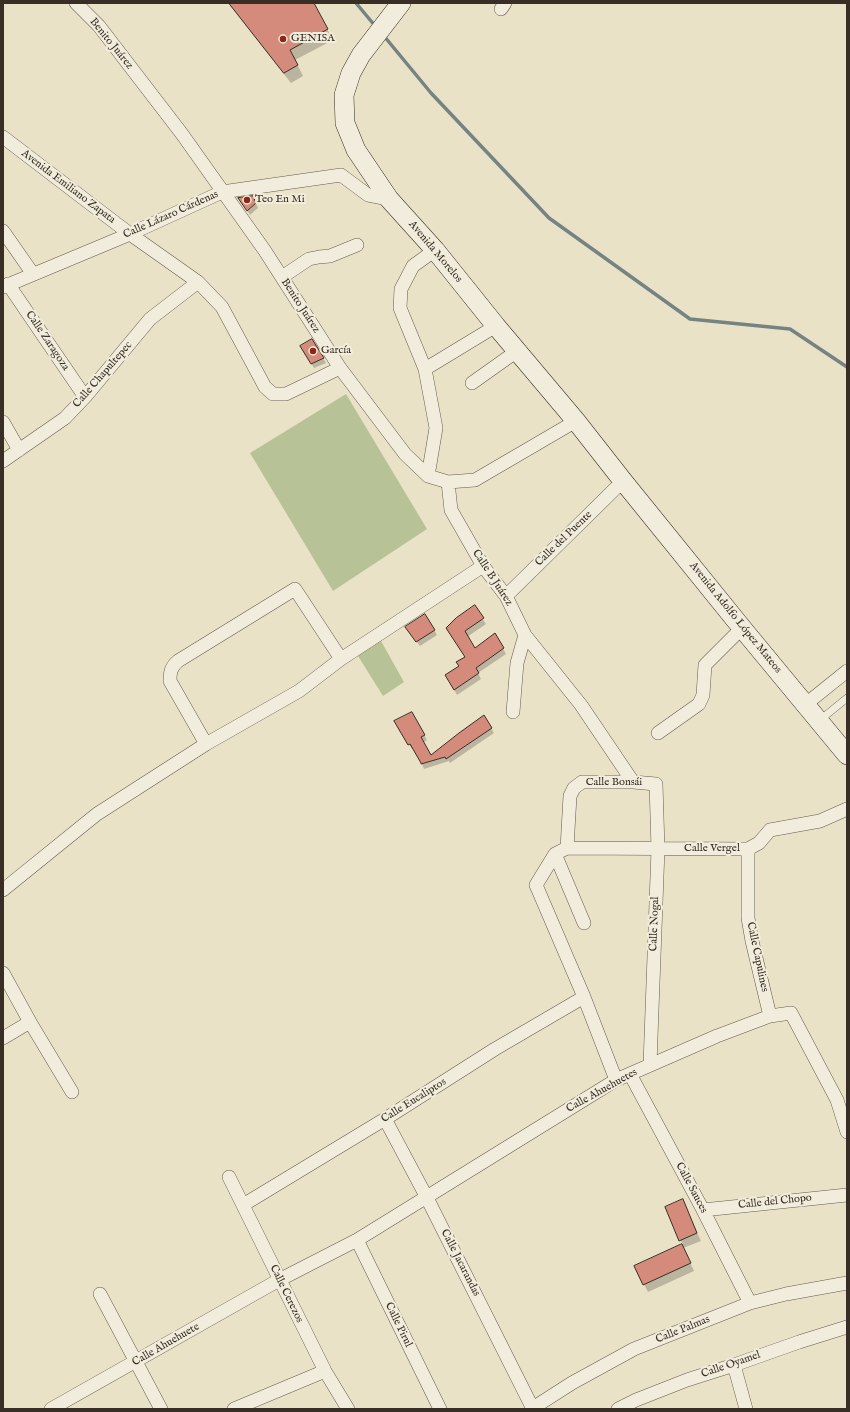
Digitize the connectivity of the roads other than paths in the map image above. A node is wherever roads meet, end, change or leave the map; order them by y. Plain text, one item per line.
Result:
1 (76, 3) edge
2 (399, 5) edge
3 (3, 137) edge
4 (222, 192) junction
5 (389, 199) junction
6 (3, 230) edge
7 (130, 234) junction
8 (357, 245) dead end
9 (435, 250) junction
10 (33, 274) junction
11 (282, 278) junction
12 (198, 282) junction
13 (6, 286) edge
14 (496, 326) junction
15 (517, 351) junction
16 (340, 368) junction
17 (425, 369) junction
18 (472, 383) dead end
19 (85, 398) junction
20 (576, 421) junction
21 (3, 422) edge
22 (19, 450) junction
23 (3, 461) edge
24 (428, 476) junction
25 (623, 481) junction
26 (448, 482) junction
27 (483, 566) junction
28 (506, 596) junction
29 (742, 628) junction
30 (525, 635) junction
31 (341, 659) junction
32 (847, 671) edge
33 (847, 698) edge
34 (806, 704) junction
35 (513, 712) dead end
36 (820, 720) junction
37 (658, 733) dead end
38 (206, 744) junction
39 (847, 755) edge
40 (633, 782) junction
41 (656, 784) joint
42 (847, 809) edge
43 (567, 848) junction
44 (658, 849) junction
45 (748, 849) junction
46 (555, 854) junction
47 (3, 890) edge
48 (584, 923) dead end
49 (4, 976) edge
50 (584, 997) junction
51 (770, 1016) junction
52 (30, 1022) junction
53 (3, 1038) edge
54 (650, 1064) junction
55 (630, 1074) junction
56 (616, 1080) junction
57 (72, 1092) dead end
58 (842, 1099) edge
59 (385, 1119) junction
60 (847, 1132) edge
61 (229, 1177) dead end
62 (847, 1195) edge
63 (426, 1196) junction
64 (242, 1205) junction
65 (703, 1210) junction
66 (357, 1240) junction
67 (279, 1280) junction
68 (847, 1283) edge
69 (100, 1294) dead end
70 (750, 1303) junction
71 (847, 1327) edge
72 (136, 1361) junction
73 (734, 1365) junction
74 (325, 1371) junction
75 (51, 1409) edge
76 (161, 1409) edge
77 (234, 1409) edge
78 (348, 1409) edge
79 (440, 1409) edge
80 (533, 1409) edge
81 (618, 1409) edge
82 (746, 1409) edge

1 - 4 street, Benito Juárez
2 - 5 main road, Avenida Morelos
3 - 7 street, Avenida Emiliano Zapata
4 - 5 street, Calle Lázaro Cárdenas
4 - 7 street, Calle Lázaro Cárdenas
4 - 11 street, Benito Juárez
5 - 9 main road, Avenida Morelos
6 - 10 street
7 - 10 street, Calle Lázaro Cárdenas
7 - 12 street, Avenida Emiliano Zapata
8 - 11 street
9 - 14 main road, Avenida Morelos
9 - 17 street
10 - 13 street, Calle Lázaro Cárdenas
11 - 16 street, Benito Juárez
12 - 16 street, Avenida Emiliano Zapata
12 - 19 street, Calle Chapultepec
13 - 19 street, Calle Zaragoza
14 - 15 main road, Avenida Morelos
14 - 17 street
15 - 18 street
15 - 20 main road, Avenida Morelos
16 - 24 street, Benito Juárez
17 - 24 street
19 - 22 street, Calle Chapultepec
20 - 25 main road, Avenida Morelos
20 - 26 street, Benito Juárez
21 - 22 street
22 - 23 street, Calle Chapultepec
24 - 26 street, Benito Juárez
25 - 28 street, Calle del Puente
25 - 29 main road, Avenida Adolfo López Mateos
26 - 27 street, Calle B Juárez
27 - 28 street, Calle B Juárez
27 - 31 street
28 - 30 street, Calle B Juárez
29 - 34 main road, Avenida Adolfo López Mateos
29 - 37 street
30 - 35 street
30 - 40 street, Calle B Juárez
31 - 38 street
31 - 38 street
32 - 34 street
33 - 36 lane
34 - 36 main road, Avenida Adolfo López Mateos
36 - 39 main road, Avenida Adolfo López Mateos
38 - 47 street
40 - 41 street, Calle Bonsái
40 - 43 street, Calle Bonsái
41 - 44 street, Calle Nogal
42 - 45 street, Calle Vergel
43 - 44 street, Calle Vergel
43 - 46 street
44 - 45 street, Calle Vergel
44 - 54 street, Calle Nogal
45 - 51 street, Calle Capulines
46 - 48 street
46 - 50 street
49 - 52 street
50 - 56 street
50 - 59 street, Calle Eucaliptos
51 - 54 street, Calle Ahuehuetes
51 - 58 street, Calle Ahuehuetes
52 - 53 street
52 - 57 street
54 - 55 street, Calle Ahuehuetes
55 - 56 street, Calle Ahuehuetes
55 - 65 street, Calle Sauces
56 - 63 street, Calle Ahuehuetes
58 - 60 street
59 - 63 street, Calle Jacarandas
59 - 64 street, Calle Eucaliptos
61 - 64 street, Calle Cerezos
62 - 65 street, Calle del Chopo
63 - 66 street, Calle Ahuehuetes
63 - 80 street, Calle Jacarandas
64 - 67 street, Calle Cerezos
65 - 70 street, Calle Sauces
66 - 67 street, Calle Ahuehuete
66 - 79 street, Calle Pirul
67 - 72 street, Calle Ahuehuete
67 - 74 street, Calle Cerezos
68 - 70 street, Calle Palmas
69 - 72 street
70 - 80 street, Calle Palmas
71 - 73 street, Calle Oyamel
72 - 75 street, Calle Ahuehuete
72 - 76 street
73 - 81 street, Calle Oyamel
73 - 82 street
74 - 77 street
74 - 78 street, Calle Cerezos

